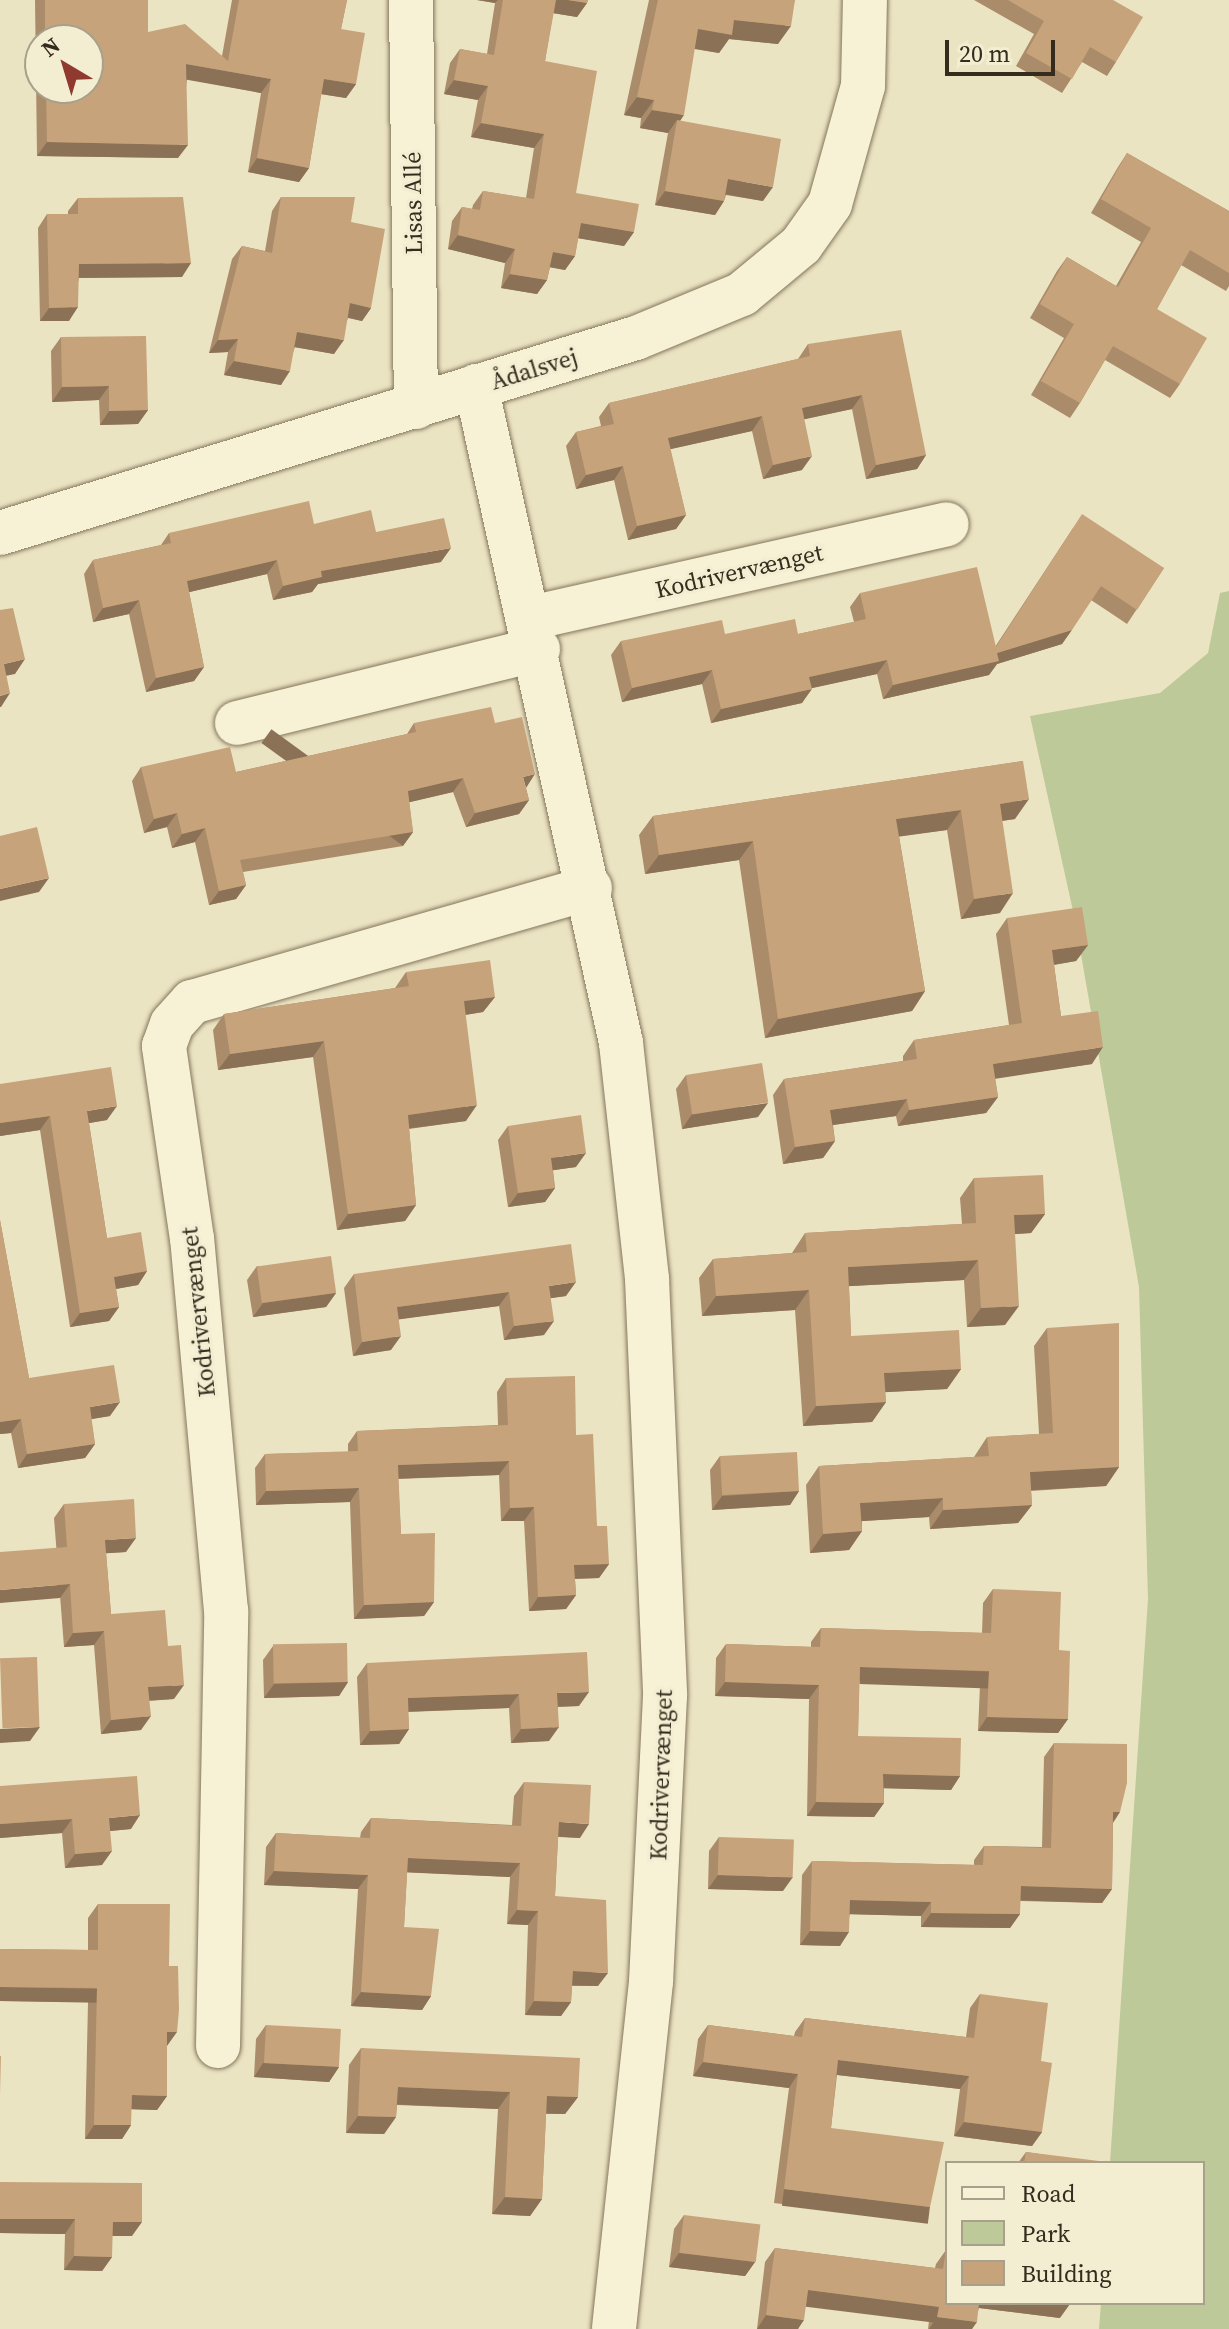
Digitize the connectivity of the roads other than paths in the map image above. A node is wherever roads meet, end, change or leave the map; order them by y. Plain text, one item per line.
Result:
1 (411, 0) edge
2 (865, 0) edge
3 (476, 386) junction
4 (416, 407) junction
5 (947, 524) dead end
6 (0, 533) edge
7 (534, 633) junction
8 (237, 723) dead end
9 (590, 888) junction
10 (218, 2046) dead end
11 (614, 2329) edge

1 - 4 street, Lisas Allé
2 - 3 street, Ådalsvej
3 - 4 street, Ådalsvej
3 - 7 street, Kodrivervænget
4 - 6 street, Ådalsvej
5 - 7 street, Kodrivervænget
7 - 8 street, Kodrivervænget
7 - 9 street, Kodrivervænget
9 - 10 street, Kodrivervænget
9 - 11 street, Kodrivervænget

